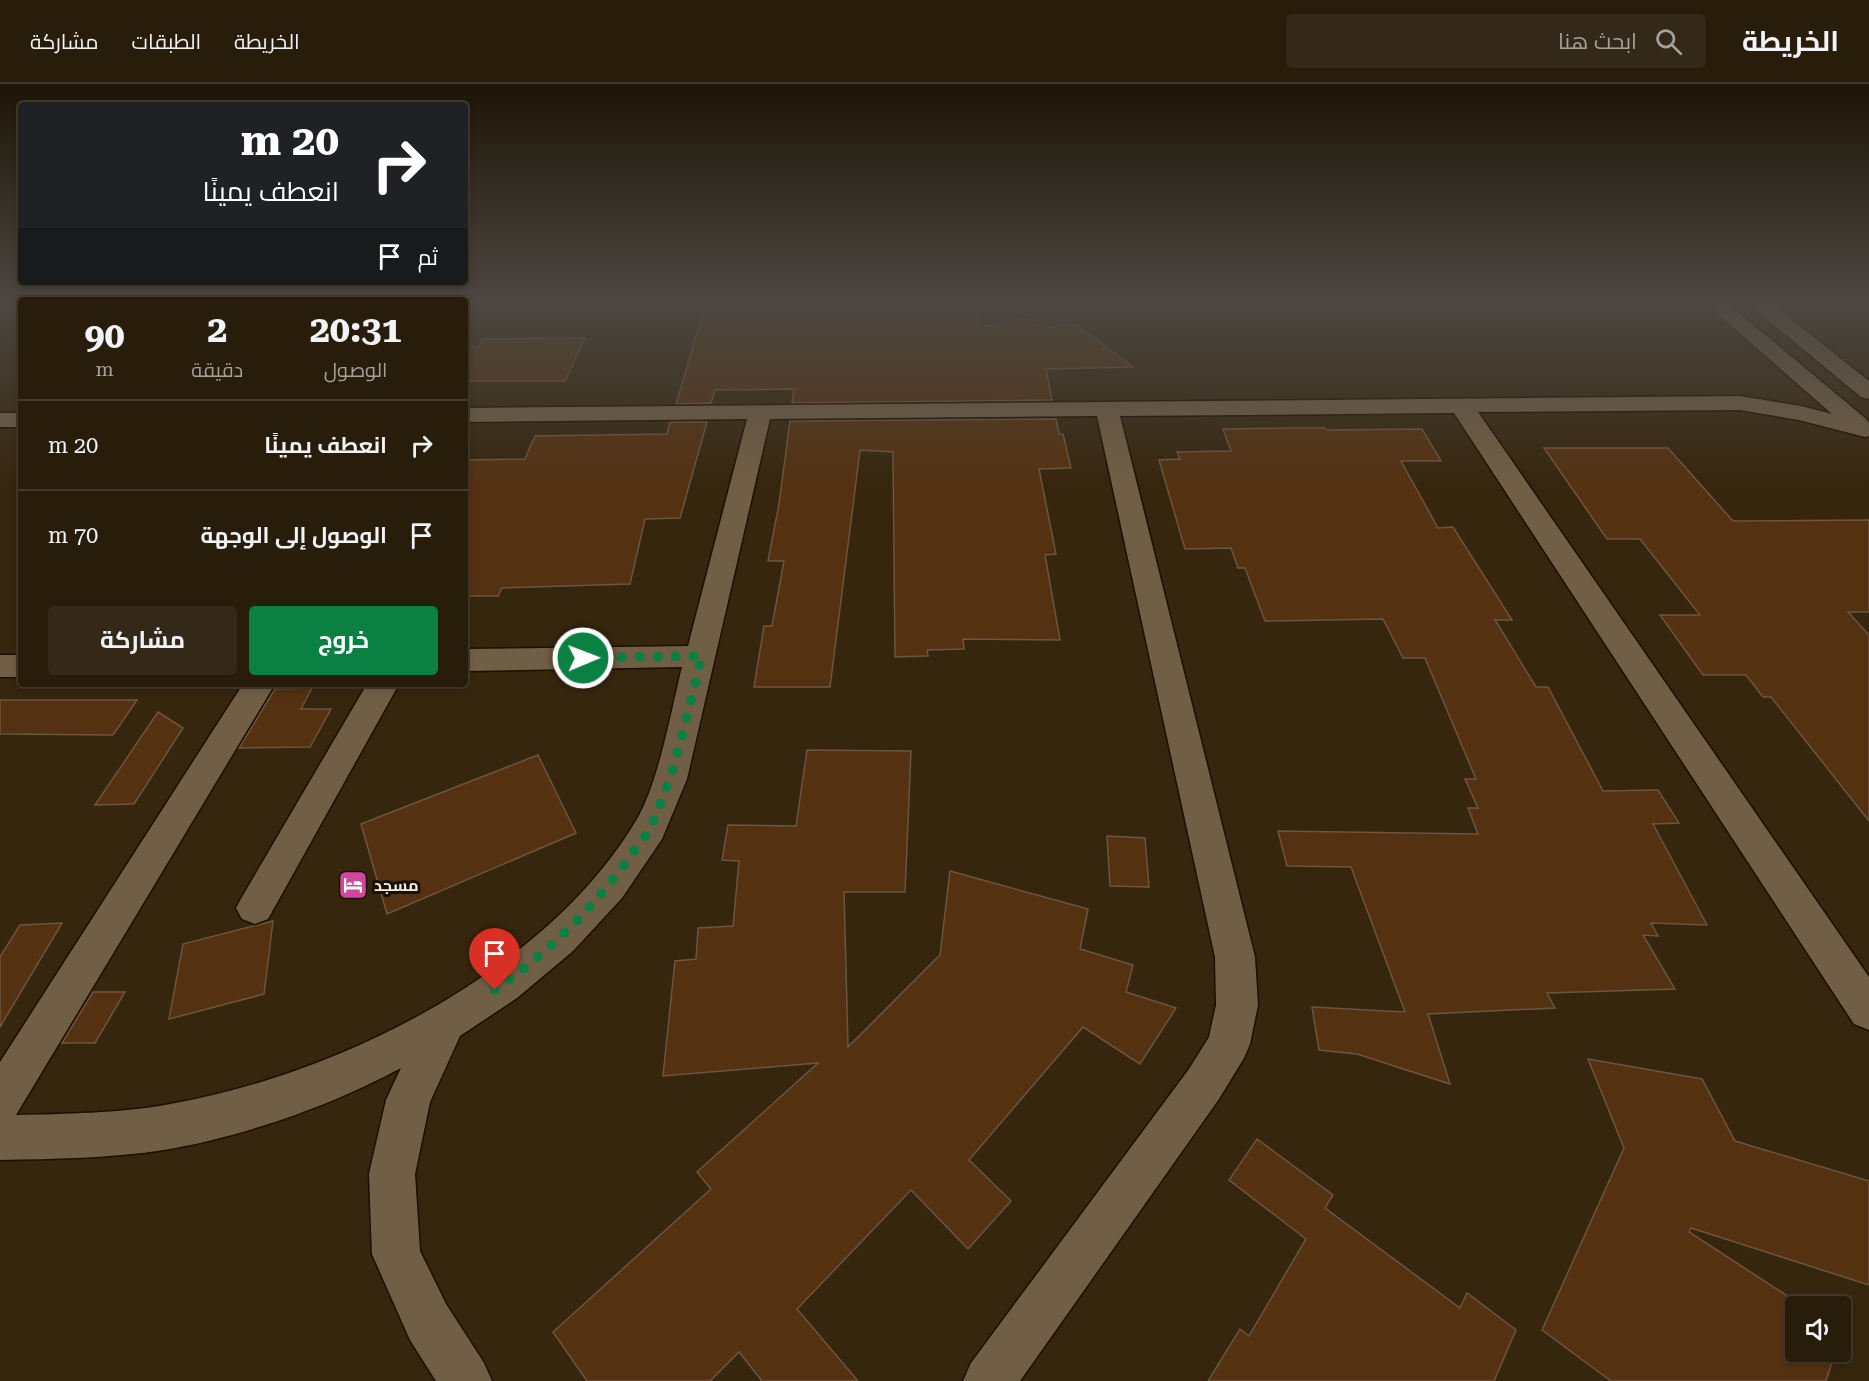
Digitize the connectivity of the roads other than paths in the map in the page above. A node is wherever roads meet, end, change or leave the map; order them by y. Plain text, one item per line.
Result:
1 (1786, 363) edge
2 (1831, 363) edge
3 (1843, 372) junction
4 (1801, 375) junction
5 (1869, 380) edge
6 (1869, 392) edge
7 (1740, 403) junction
8 (1461, 405) junction
9 (1107, 410) junction
10 (760, 413) junction
11 (468, 415) edge
12 (0, 420) edge
13 (18, 420) edge
14 (1867, 432) edge
15 (702, 656) junction
16 (468, 660) edge
17 (0, 666) edge
18 (18, 666) edge
19 (257, 687) edge
20 (381, 687) edge
21 (255, 908) dead end
22 (1869, 1011) edge
23 (444, 1025) junction
24 (0, 1101) edge
25 (0, 1138) edge
26 (466, 1381) edge
27 (989, 1381) edge

1 - 4 street
2 - 3 street
3 - 5 street
3 - 6 street
4 - 7 street
4 - 14 street
7 - 8 street
7 - 14 street
8 - 9 street
8 - 22 street
9 - 10 street
9 - 27 street
10 - 11 street
10 - 15 street
12 - 13 street
15 - 16 street
15 - 23 street
17 - 18 street
19 - 24 street
20 - 21 street
23 - 25 street
23 - 26 street

